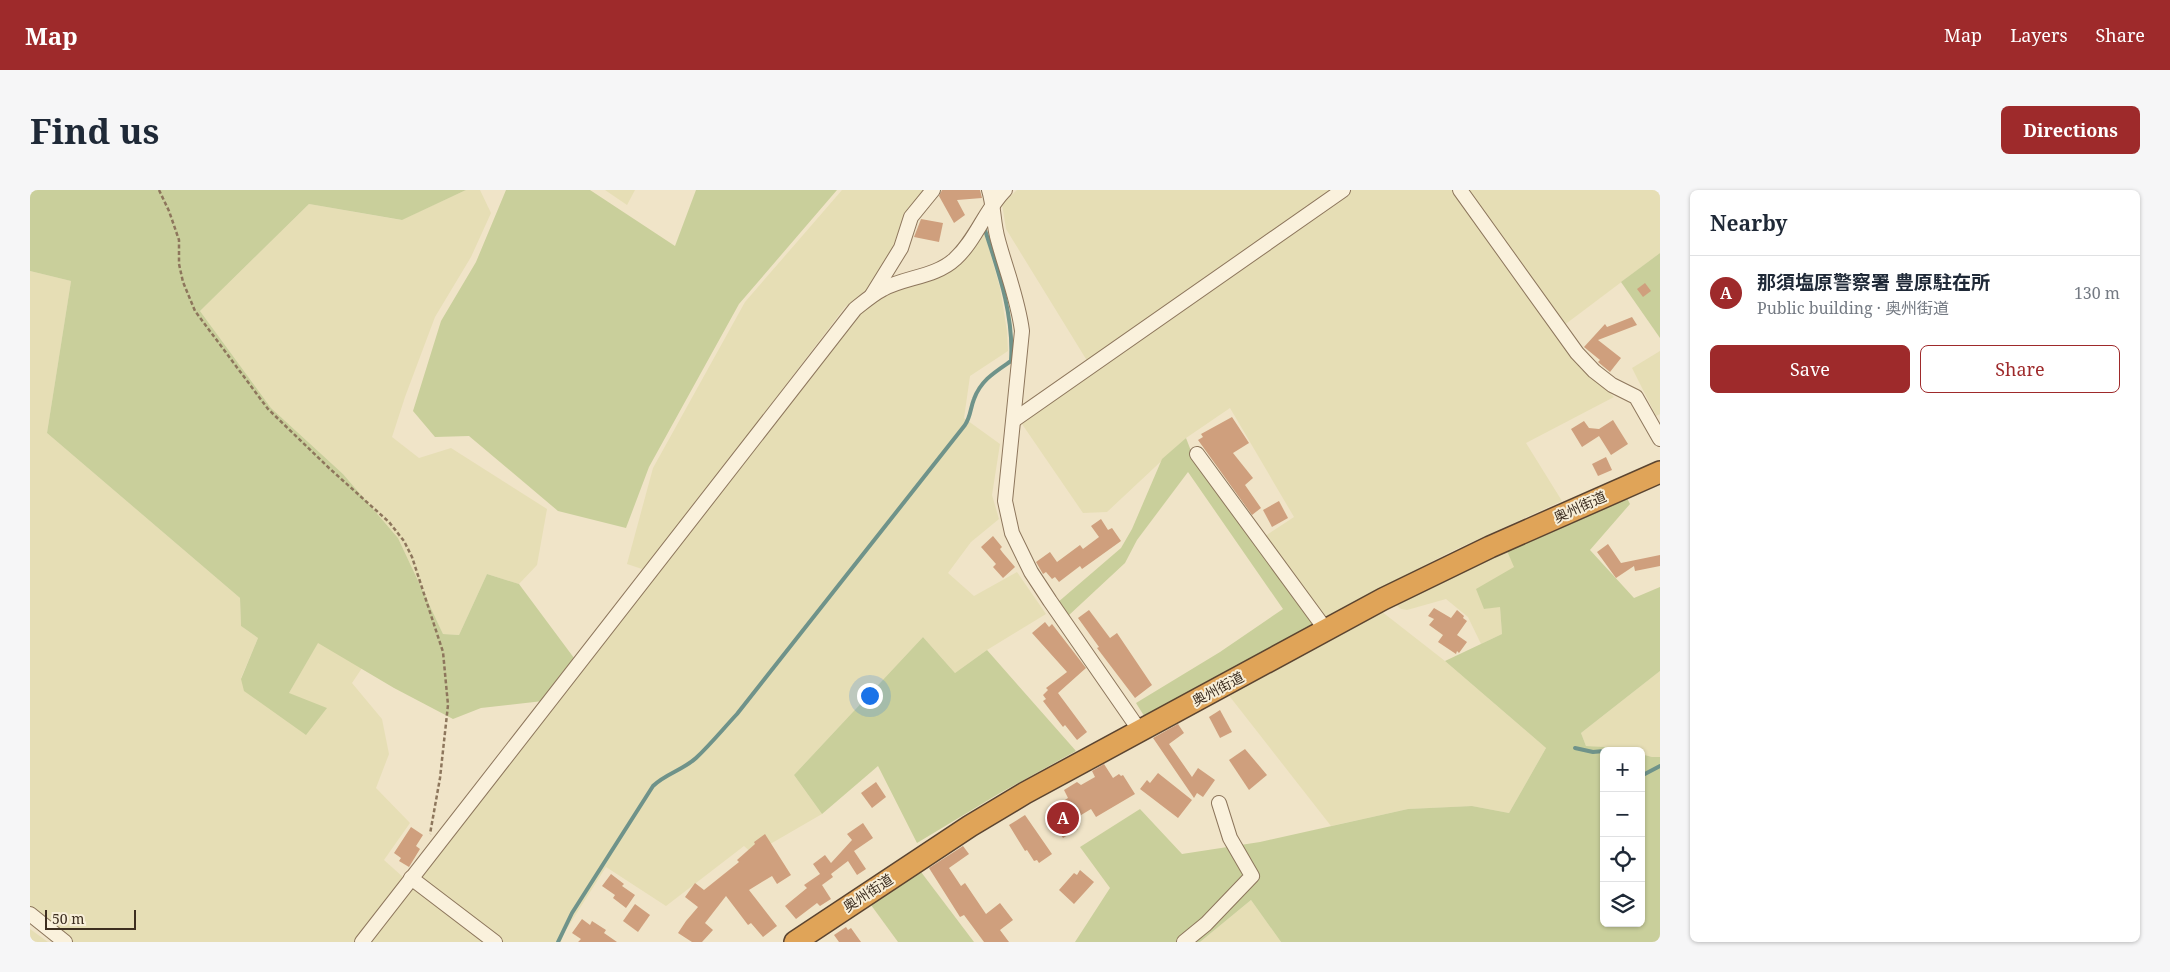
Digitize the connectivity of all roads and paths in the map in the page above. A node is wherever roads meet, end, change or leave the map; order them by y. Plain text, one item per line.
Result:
1 (159, 190) edge
2 (933, 190) edge
3 (1005, 190) edge
4 (1343, 190) edge
5 (1460, 190) edge
6 (991, 196) edge
7 (872, 296) junction
8 (1014, 420) junction
9 (1660, 439) edge
10 (1197, 454) dead end
11 (1660, 472) edge
12 (1326, 630) junction
13 (1140, 731) junction
14 (1219, 803) dead end
15 (429, 835) dead end
16 (411, 878) junction
17 (30, 914) edge
18 (65, 942) edge
19 (362, 942) edge
20 (495, 942) edge
21 (796, 942) edge
22 (1184, 942) edge

1 - 15 path
2 - 7 street
3 - 6 street
4 - 8 street
5 - 9 street
6 - 7 street
6 - 8 street
7 - 16 street
8 - 13 street
10 - 12 street
11 - 12 highway, 奥州街道
12 - 13 highway, 奥州街道
13 - 21 highway, 奥州街道
14 - 22 street
16 - 19 street
16 - 20 street
17 - 18 street

